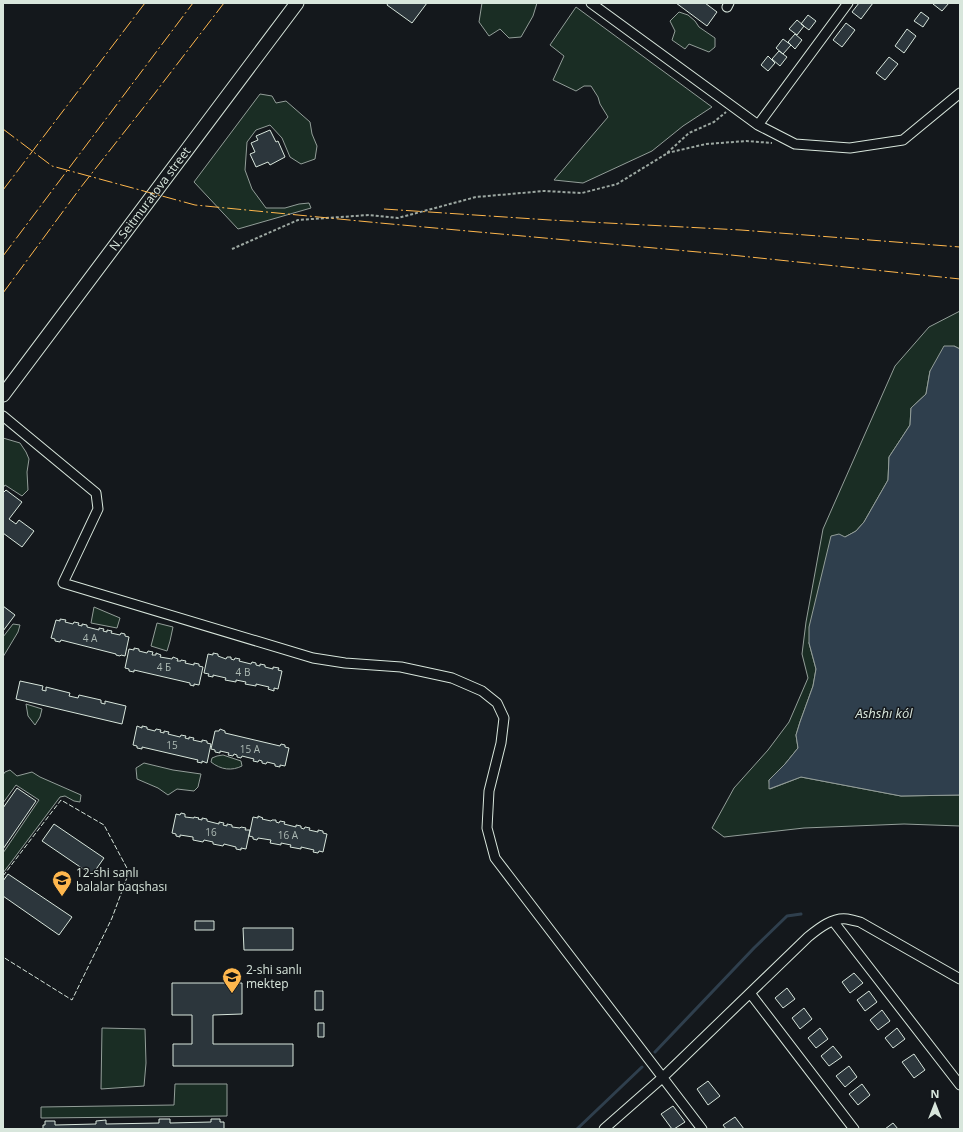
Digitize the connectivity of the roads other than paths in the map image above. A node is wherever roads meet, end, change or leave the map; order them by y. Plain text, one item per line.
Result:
1 (296, 3) edge
2 (591, 3) edge
3 (848, 3) edge
4 (960, 92) edge
5 (758, 125) junction
6 (3, 395) edge
7 (3, 416) edge
8 (833, 921) junction
9 (960, 979) edge
10 (750, 993) junction
11 (662, 1078) junction
12 (960, 1085) edge
13 (604, 1129) edge
14 (702, 1129) edge
15 (854, 1129) edge

1 - 6 street, N. Seitmuratova street
2 - 5 street
3 - 5 street
4 - 5 street
7 - 11 street
8 - 9 street
8 - 10 street
8 - 12 street
10 - 11 street
10 - 15 street
11 - 13 street
11 - 14 street

